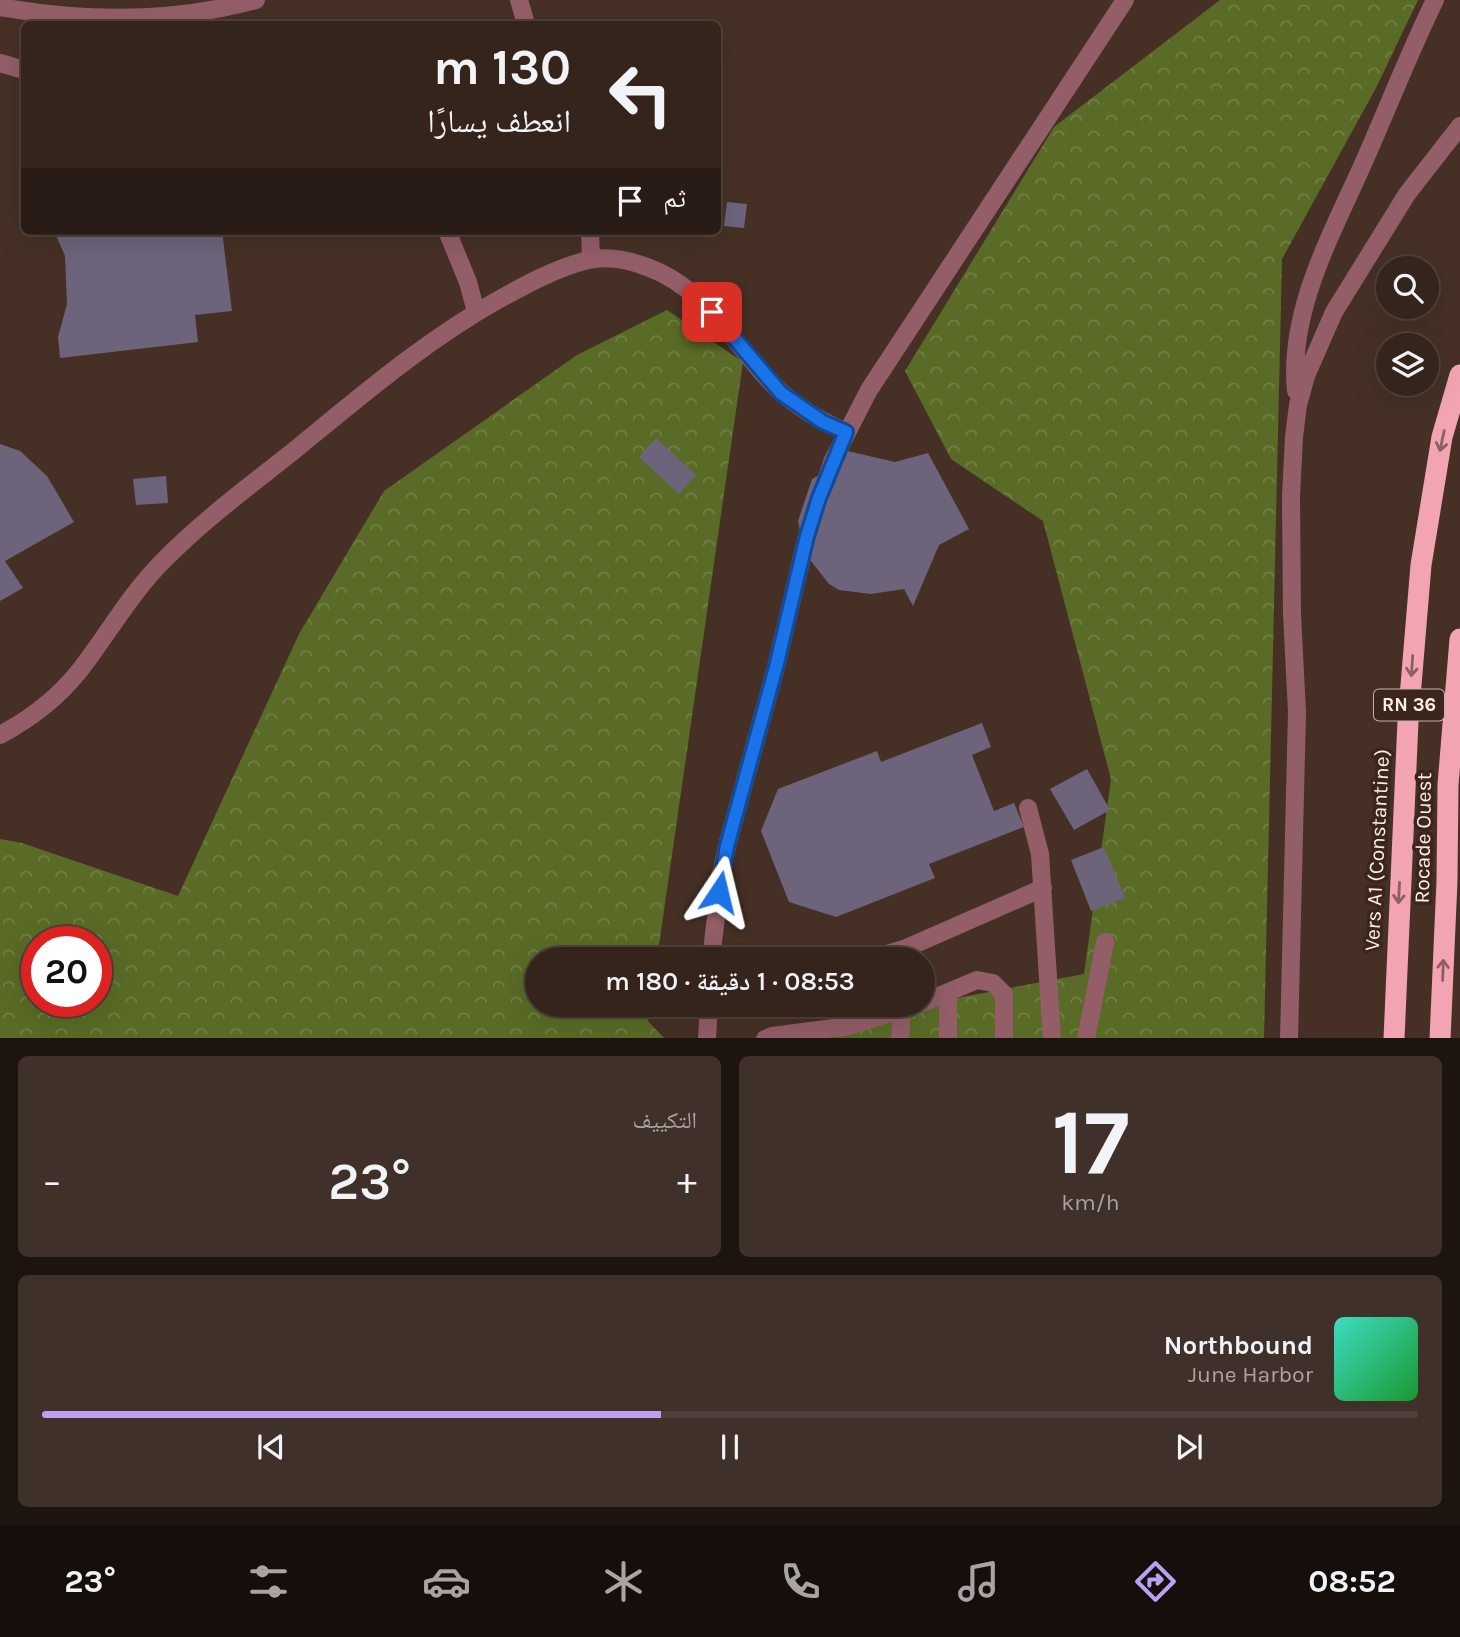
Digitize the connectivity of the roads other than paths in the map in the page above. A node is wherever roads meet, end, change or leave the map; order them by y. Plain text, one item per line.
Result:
1 (256, 0) edge
2 (519, 0) edge
3 (1125, 0) edge
4 (1436, 0) edge
5 (0, 7) edge
6 (87, 21) edge
7 (107, 21) edge
8 (525, 21) edge
9 (0, 63) edge
10 (21, 69) edge
11 (1460, 125) edge
12 (449, 235) edge
13 (590, 235) edge
14 (591, 260) junction
15 (476, 313) junction
16 (1460, 375) edge
17 (1298, 405) junction
18 (846, 432) junction
19 (1460, 639) edge
20 (0, 735) edge
21 (1028, 808) dead end
22 (1043, 888) junction
23 (1105, 942) dead end
24 (712, 947) edge
25 (906, 947) edge
26 (948, 993) junction
27 (935, 998) edge
28 (708, 1017) edge
29 (887, 1017) edge
30 (902, 1017) edge
31 (848, 1032) edge
32 (795, 1036) edge
33 (707, 1038) edge
34 (765, 1038) edge
35 (900, 1038) edge
36 (948, 1038) edge
37 (1004, 1038) edge
38 (1052, 1038) edge
39 (1086, 1038) edge
40 (1289, 1038) edge
41 (1394, 1038) edge
42 (1440, 1038) edge

1 - 7 lane
2 - 8 lane
3 - 18 lane
4 - 17 lane
5 - 6 lane
9 - 10 lane
11 - 17 lane
12 - 15 lane
13 - 14 lane
14 - 15 lane
14 - 18 lane
15 - 20 lane
16 -> 41 highway, Vers A1 (Constantine) / RN 36
17 - 40 lane
18 - 24 lane
42 -> 19 highway, Rocade Ouest
21 - 22 lane
22 - 25 lane
22 - 38 lane
23 - 39 lane
26 - 27 lane
26 - 36 lane
26 - 37 lane
28 - 33 lane
29 - 31 lane
30 - 35 lane
31 - 32 lane
32 - 34 lane

